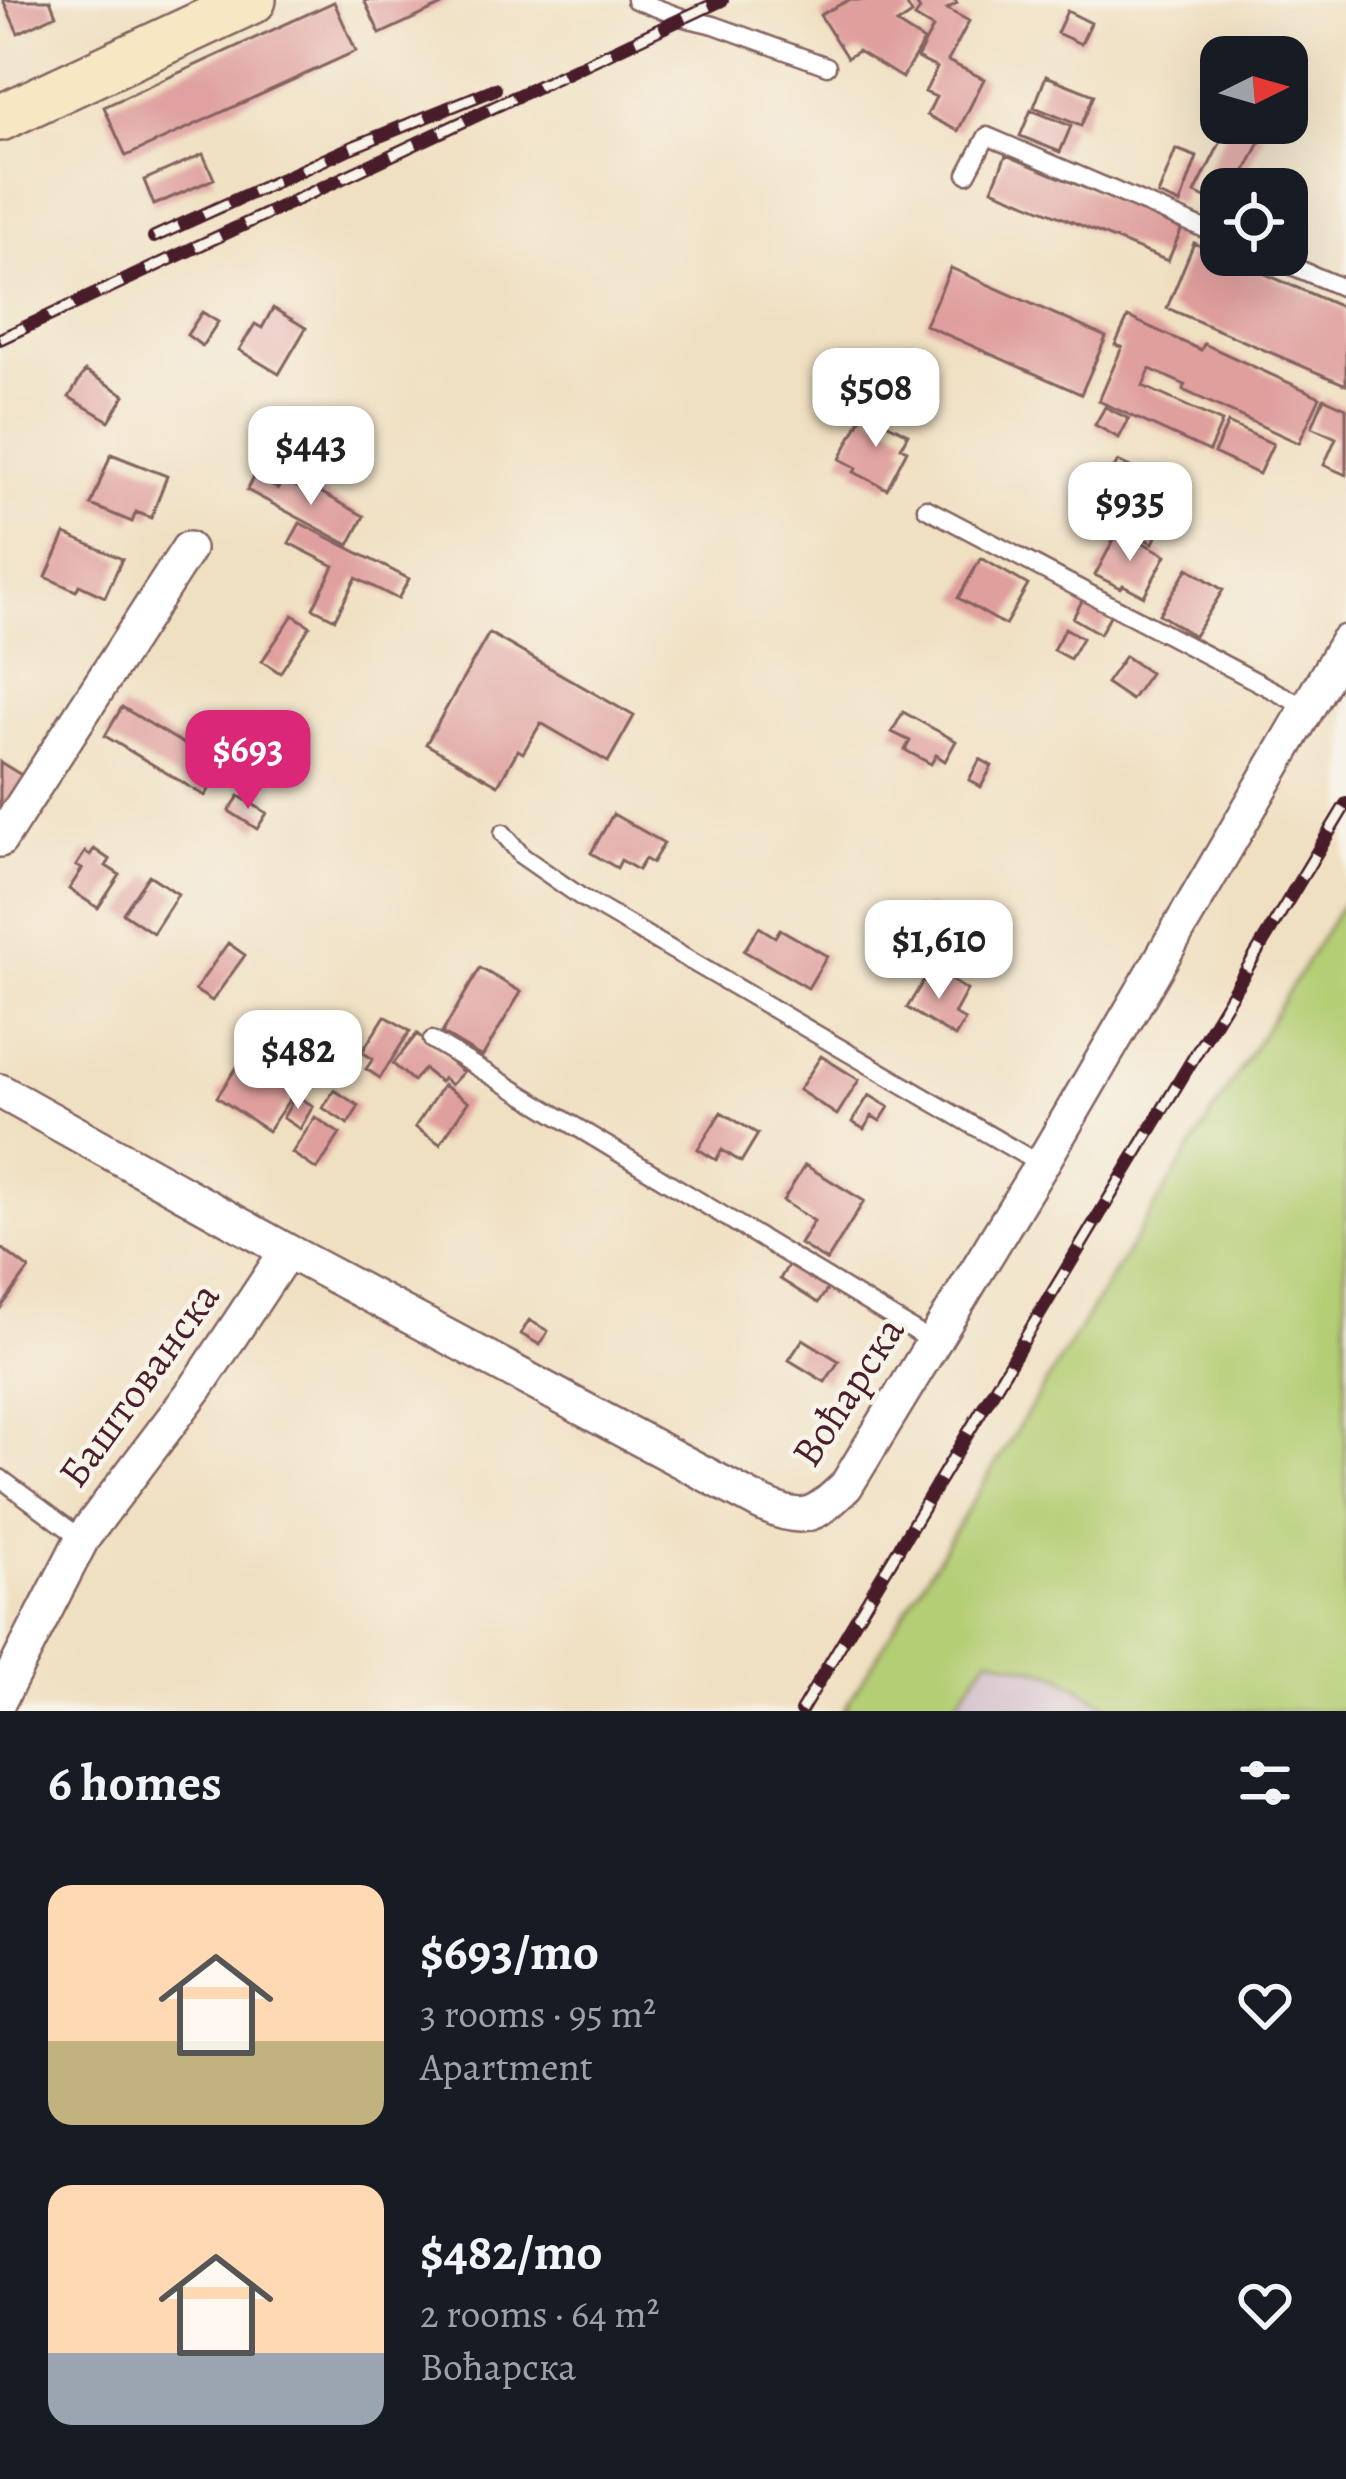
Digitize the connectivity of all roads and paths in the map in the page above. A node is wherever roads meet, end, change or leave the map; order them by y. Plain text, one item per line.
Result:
1 (253, 0) edge
2 (635, 0) edge
3 (826, 66) dead end
4 (0, 118) edge
5 (967, 174) dead end
6 (1200, 227) edge
7 (1308, 274) edge
8 (1346, 290) edge
9 (926, 508) dead end
10 (188, 549) dead end
11 (1346, 642) edge
12 (1307, 708) junction
13 (502, 833) dead end
14 (0, 840) edge
15 (432, 1040) dead end
16 (0, 1090) edge
17 (1041, 1165) junction
18 (287, 1252) junction
19 (933, 1342) junction
20 (0, 1478) edge
21 (82, 1539) junction
22 (0, 1699) edge

1 - 4 main road
2 - 3 lane
5 - 6 lane
7 - 8 lane
9 - 12 lane
10 - 14 street
11 - 12 street, Воћарска
12 - 17 street, Воћарска
13 - 17 lane
15 - 19 lane
16 - 18 street, Воћарска
17 - 19 street, Воћарска
18 - 19 street, Воћарска
18 - 21 street, Баштованска
20 - 21 lane
21 - 22 street, Баштованска

